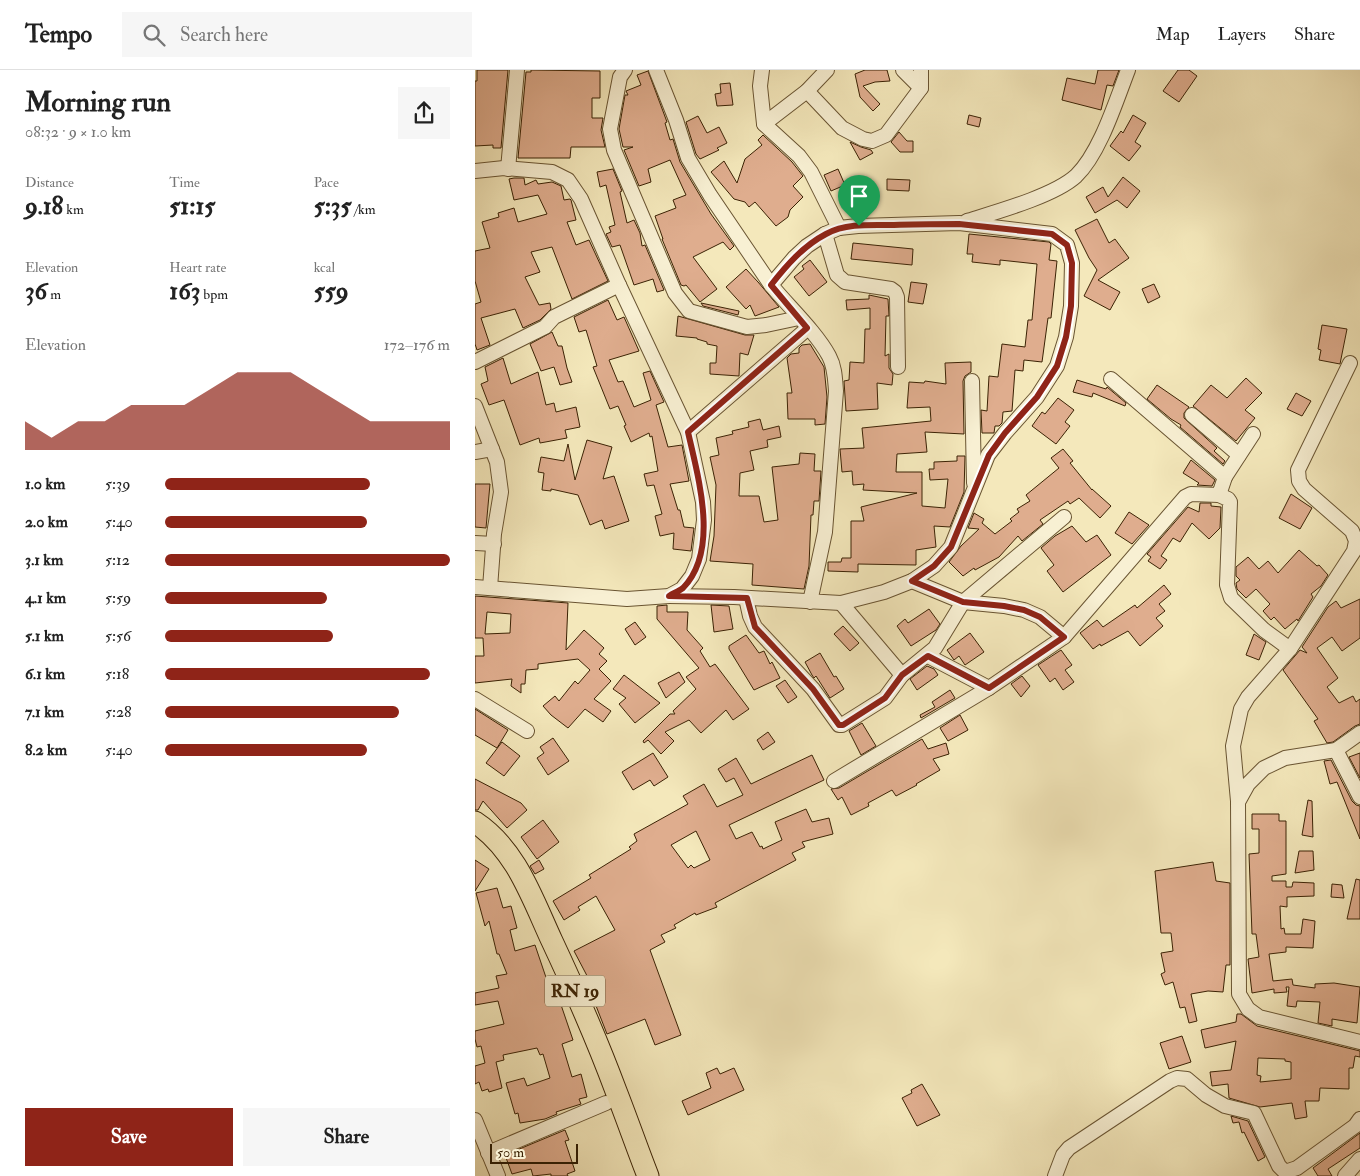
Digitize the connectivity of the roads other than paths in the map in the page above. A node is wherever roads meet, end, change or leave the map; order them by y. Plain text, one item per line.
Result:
1 (517, 70) edge
2 (625, 70) edge
3 (656, 70) edge
4 (762, 70) edge
5 (827, 70) edge
6 (903, 70) edge
7 (921, 70) edge
8 (1128, 70) edge
9 (921, 88) junction
10 (807, 91) junction
11 (764, 124) junction
12 (508, 168) junction
13 (475, 171) edge
14 (959, 224) junction
15 (839, 228) junction
16 (825, 234) junction
17 (771, 285) junction
18 (619, 286) junction
19 (803, 323) junction
20 (475, 362) edge
21 (1350, 363) dead end
22 (898, 367) dead end
23 (1111, 379) dead end
24 (972, 381) dead end
25 (475, 406) edge
26 (1192, 415) dead end
27 (688, 432) junction
28 (1253, 434) dead end
29 (492, 449) junction
30 (475, 452) edge
31 (1239, 455) junction
32 (1225, 477) junction
33 (975, 488) junction
34 (1219, 494) junction
35 (1064, 517) dead end
36 (475, 543) edge
37 (494, 544) junction
38 (912, 581) junction
39 (475, 587) edge
40 (490, 588) junction
41 (669, 596) junction
42 (747, 598) junction
43 (810, 602) junction
44 (963, 602) junction
45 (841, 604) junction
46 (1064, 637) junction
47 (1290, 649) junction
48 (928, 656) junction
49 (902, 675) junction
50 (989, 688) junction
51 (475, 699) edge
52 (527, 730) dead end
53 (1360, 734) edge
54 (1336, 750) junction
55 (834, 781) dead end
56 (1360, 797) edge
57 (1238, 802) junction
58 (475, 822) edge
59 (475, 839) edge
60 (1360, 1042) edge
61 (612, 1102) junction
62 (1360, 1119) edge
63 (475, 1120) edge
64 (488, 1153) junction
65 (1360, 1159) edge
66 (498, 1176) edge
67 (635, 1176) edge
68 (648, 1176) edge
69 (1055, 1176) edge
70 (1345, 1176) edge

1 - 12 street
2 - 19 street
3 - 17 street
4 - 11 street
5 - 10 street
6 - 9 street
7 - 9 street
8 - 14 street
9 - 10 street
10 - 11 street
11 - 15 street
12 - 13 street
12 - 18 street
14 - 15 street
14 - 33 street
15 - 16 street
16 - 17 street
16 - 22 street
17 - 19 street
18 - 20 street
18 - 27 street
19 - 27 street
19 - 43 street
21 - 47 street
23 - 32 street
24 - 33 street
25 - 29 street
26 - 31 street
27 - 41 street
28 - 31 street
29 - 30 street
29 - 37 street
31 - 32 street
32 - 34 street
33 - 38 street
34 - 46 street
34 - 47 street
35 - 44 street
36 - 37 street
37 - 40 street
38 - 44 street
38 - 45 street
39 - 40 street
40 - 41 street
41 - 42 street
42 - 43 street
42 - 49 street
43 - 45 street
44 - 46 street
44 - 48 street
45 - 49 street
46 - 50 street
47 - 57 street
48 - 49 street
48 - 50 street
50 - 55 street
51 - 52 street
53 - 54 street
54 - 56 street
54 - 57 street
57 - 60 street
58 - 61 main road, RN 19
59 - 61 main road, RN 19
61 - 64 street
61 - 67 main road, RN 19
61 - 68 main road, RN 19
62 - 69 street
63 - 64 street
64 - 66 street
65 - 70 street

